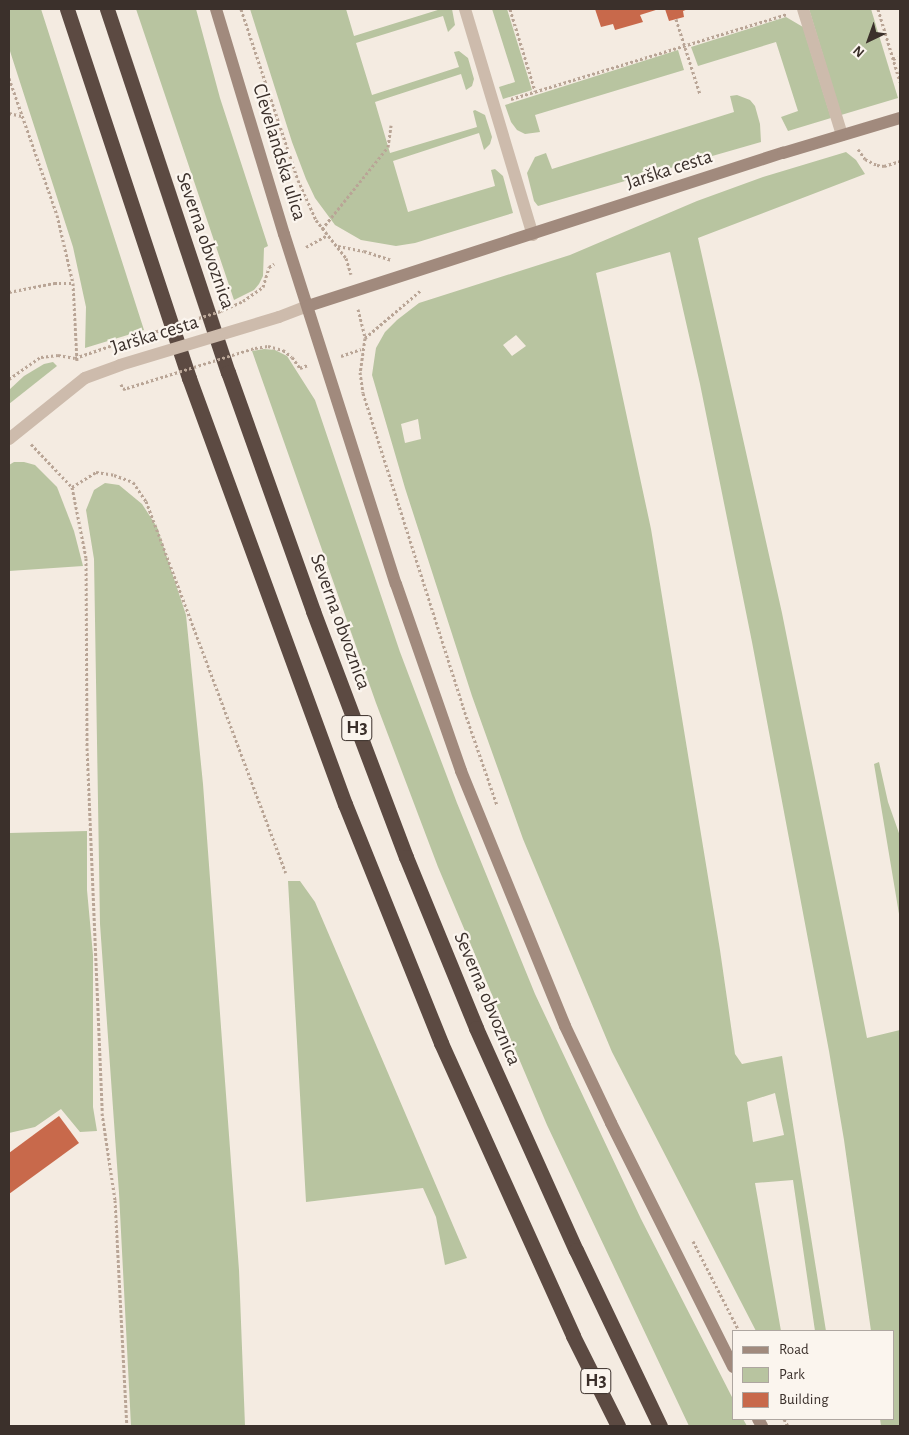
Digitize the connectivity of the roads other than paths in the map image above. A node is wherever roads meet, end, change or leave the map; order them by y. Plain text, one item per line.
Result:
1 (68, 9) edge
2 (106, 9) edge
3 (216, 9) edge
4 (465, 9) edge
5 (803, 9) edge
6 (900, 118) edge
7 (847, 134) junction
8 (533, 235) junction
9 (308, 306) junction
10 (14, 435) edge
11 (732, 1365) edge
12 (618, 1426) edge
13 (660, 1426) edge

1 - 12 highway, H3
2 - 13 highway, Severna obvoznica / H3
3 - 9 street, Clevelandska ulica
4 - 8 street
5 - 7 street
6 - 7 street, Jarška cesta
7 - 8 street, Jarška cesta
8 - 9 street, Jarška cesta
9 - 10 street, Jarška cesta, bridge
9 - 11 street, Clevelandska ulica

